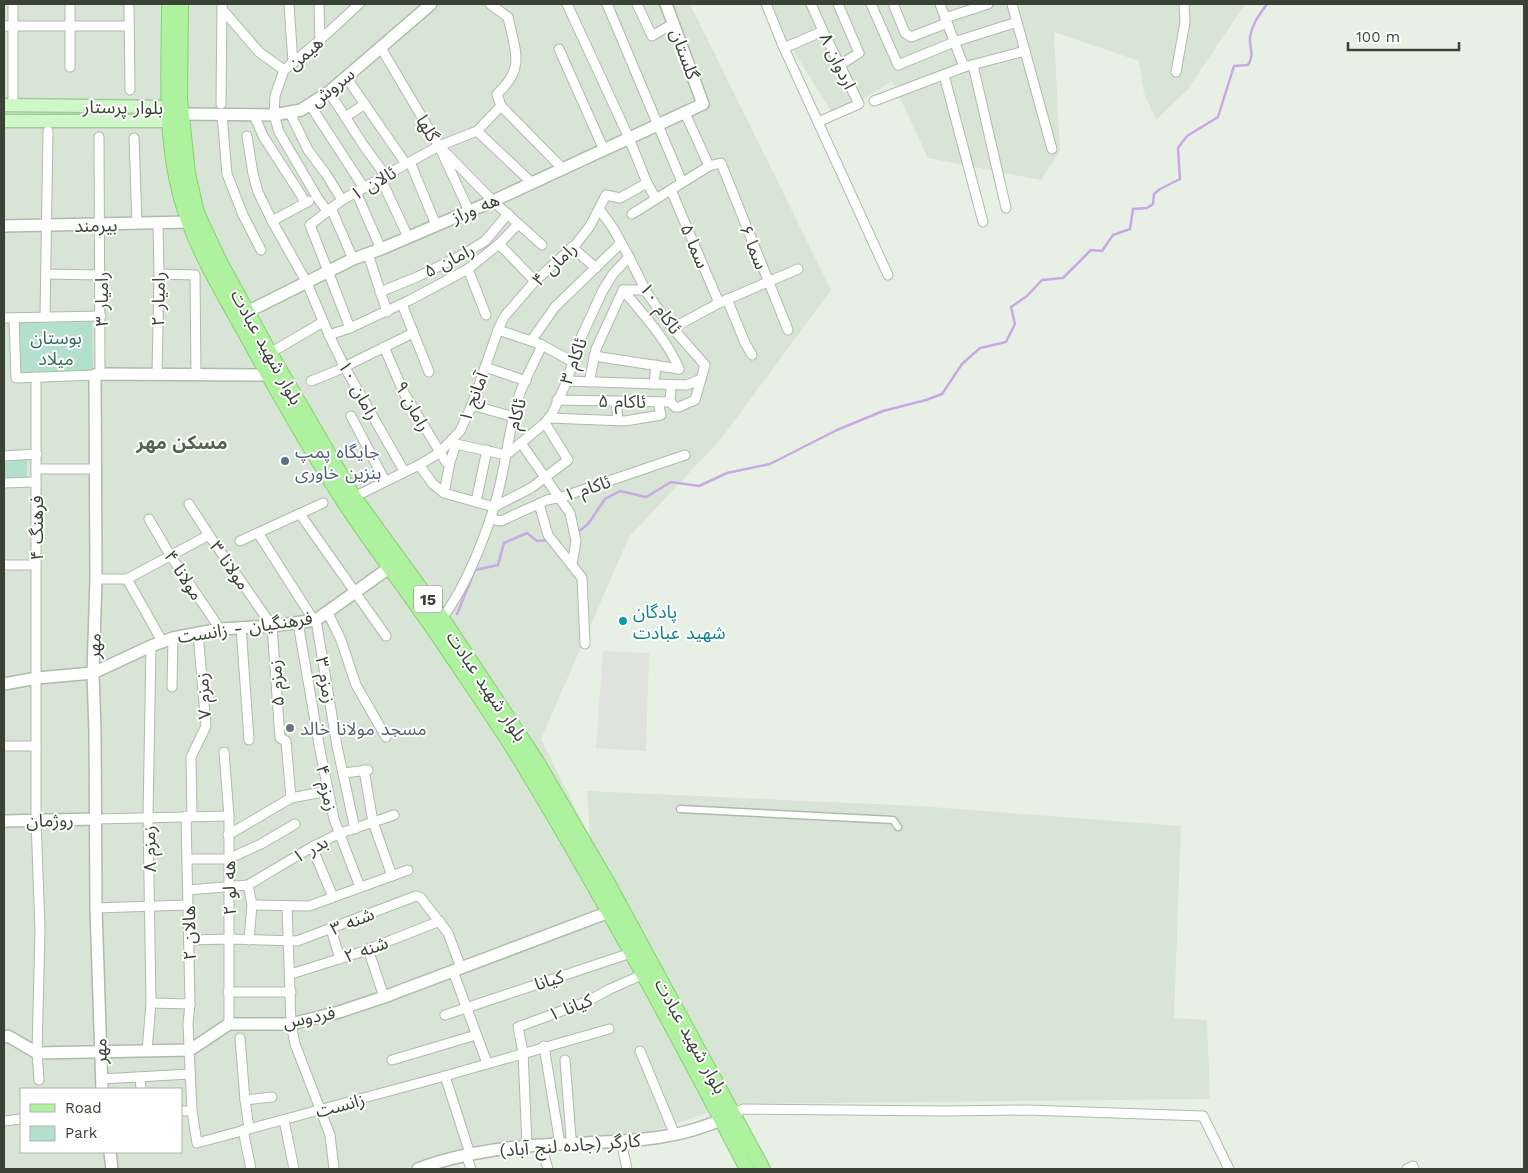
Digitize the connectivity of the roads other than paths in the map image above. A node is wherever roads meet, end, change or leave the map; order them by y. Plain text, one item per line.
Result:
1 (13, 4) edge
2 (70, 4) edge
3 (129, 4) edge
4 (169, 4) edge
5 (181, 4) edge
6 (289, 4) edge
7 (319, 4) edge
8 (359, 4) edge
9 (431, 4) edge
10 (490, 4) edge
11 (567, 4) edge
12 (606, 4) edge
13 (636, 4) edge
14 (666, 4) edge
15 (766, 4) edge
16 (811, 4) edge
17 (838, 4) edge
18 (871, 4) edge
19 (940, 4) edge
20 (988, 4) edge
21 (1012, 4) edge
22 (1184, 4) edge
23 (222, 6) edge
24 (894, 6) dead end
25 (352, 7) edge
26 (946, 20) junction
27 (1017, 22) junction
28 (674, 23) junction
29 (8, 26) edge
30 (70, 26) junction
31 (129, 26) junction
32 (822, 31) junction
33 (320, 40) junction
34 (954, 42) junction
35 (381, 48) junction
36 (784, 48) junction
37 (559, 49) dead end
38 (1025, 51) junction
39 (293, 63) junction
40 (840, 65) junction
41 (968, 66) junction
42 (70, 67) dead end
43 (284, 70) junction
44 (1176, 72) dead end
45 (944, 75) junction
46 (346, 77) junction
47 (130, 90) dead end
48 (329, 92) junction
49 (874, 101) dead end
50 (365, 104) junction
51 (703, 104) joint
52 (9, 105) edge
53 (310, 105) junction
54 (501, 106) junction
55 (169, 107) junction
56 (221, 109) junction
57 (290, 113) junction
58 (685, 113) junction
59 (254, 115) junction
60 (274, 115) junction
61 (345, 117) junction
62 (175, 118) junction
63 (4, 121) edge
64 (818, 122) junction
65 (657, 126) junction
66 (48, 131) dead end
67 (477, 131) junction
68 (248, 136) dead end
69 (99, 138) dead end
70 (134, 138) dead end
71 (629, 138) junction
72 (439, 146) junction
73 (1052, 149) dead end
74 (604, 150) junction
75 (408, 163) junction
76 (709, 166) junction
77 (563, 169) junction
78 (383, 177) junction
79 (682, 182) junction
80 (532, 183) junction
81 (647, 183) junction
82 (360, 190) junction
83 (671, 190) junction
84 (317, 197) junction
85 (656, 199) junction
86 (342, 200) junction
87 (493, 201) junction
88 (305, 204) junction
89 (599, 208) junction
90 (1006, 208) dead end
91 (329, 209) junction
92 (469, 211) junction
93 (508, 214) junction
94 (632, 214) dead end
95 (272, 221) junction
96 (188, 222) junction
97 (983, 222) dead end
98 (158, 223) junction
99 (100, 224) junction
100 (137, 224) junction
101 (518, 224) junction
102 (436, 225) junction
103 (4, 226) edge
104 (46, 226) junction
105 (408, 237) junction
106 (621, 243) junction
107 (499, 244) junction
108 (542, 245) dead end
109 (572, 247) junction
110 (381, 249) junction
111 (261, 250) dead end
112 (368, 254) junction
113 (629, 257) junction
114 (353, 259) junction
115 (596, 268) junction
116 (468, 269) junction
117 (798, 269) dead end
118 (328, 273) junction
119 (46, 274) junction
120 (159, 274) junction
121 (100, 275) junction
122 (888, 275) dead end
123 (535, 281) junction
124 (768, 282) junction
125 (307, 283) junction
126 (623, 290) junction
127 (646, 290) junction
128 (380, 292) junction
129 (723, 301) junction
130 (402, 304) junction
131 (246, 312) junction
132 (386, 312) junction
133 (486, 315) dead end
134 (101, 316) junction
135 (45, 317) junction
136 (4, 318) edge
137 (14, 318) junction
138 (323, 322) junction
139 (350, 328) junction
140 (673, 328) junction
141 (498, 330) junction
142 (788, 330) dead end
143 (414, 333) junction
144 (329, 335) junction
145 (531, 340) junction
146 (542, 345) junction
147 (384, 347) junction
148 (270, 353) junction
149 (752, 354) dead end
150 (594, 356) junction
151 (573, 362) junction
152 (656, 365) junction
153 (344, 366) junction
154 (485, 367) junction
155 (429, 372) dead end
156 (157, 374) junction
157 (98, 375) junction
158 (196, 375) junction
159 (268, 375) junction
160 (36, 377) junction
161 (701, 379) junction
162 (526, 381) junction
163 (567, 381) junction
164 (311, 382) dead end
165 (589, 382) junction
166 (651, 384) junction
167 (671, 386) junction
168 (558, 400) junction
169 (616, 401) junction
170 (653, 402) junction
171 (670, 402) junction
172 (472, 405) junction
173 (351, 416) dead end
174 (514, 416) junction
175 (547, 420) junction
176 (618, 420) junction
177 (453, 443) junction
178 (521, 443) junction
179 (487, 450) junction
180 (439, 452) junction
181 (37, 454) junction
182 (685, 455) dead end
183 (4, 456) edge
184 (506, 456) junction
185 (446, 462) dead end
186 (419, 465) junction
187 (95, 469) junction
188 (36, 470) junction
189 (404, 472) junction
190 (546, 477) junction
191 (385, 481) junction
192 (36, 482) junction
193 (4, 483) edge
194 (444, 493) junction
195 (354, 497) junction
196 (560, 498) junction
197 (476, 502) junction
198 (323, 503) dead end
199 (189, 504) dead end
200 (539, 504) junction
201 (494, 507) junction
202 (300, 514) junction
203 (150, 519) dead end
204 (490, 520) junction
205 (258, 533) junction
206 (209, 534) junction
207 (240, 541) dead end
208 (170, 555) junction
209 (572, 564) junction
210 (4, 565) edge
211 (36, 565) junction
212 (389, 568) junction
213 (96, 579) junction
214 (127, 579) junction
215 (355, 592) junction
216 (327, 611) junction
217 (442, 618) junction
218 (314, 620) junction
219 (298, 623) junction
220 (272, 626) junction
221 (241, 627) junction
222 (220, 629) junction
223 (198, 633) junction
224 (386, 636) dead end
225 (167, 639) junction
226 (585, 644) dead end
227 (150, 646) junction
228 (93, 673) junction
229 (36, 678) junction
230 (4, 684) edge
231 (172, 687) dead end
232 (386, 736) dead end
233 (249, 740) dead end
234 (4, 746) edge
235 (36, 746) junction
236 (337, 746) junction
237 (320, 750) junction
238 (224, 752) dead end
239 (530, 763) junction
240 (344, 773) junction
241 (328, 792) junction
242 (291, 798) junction
243 (680, 809) dead end
244 (394, 815) dead end
245 (189, 816) junction
246 (229, 816) junction
247 (148, 817) junction
248 (95, 819) junction
249 (36, 820) junction
250 (4, 821) edge
251 (373, 822) junction
252 (295, 824) dead end
253 (898, 827) dead end
254 (355, 829) junction
255 (338, 834) junction
256 (228, 835) junction
257 (312, 847) junction
258 (187, 859) junction
259 (228, 859) junction
260 (408, 870) dead end
261 (392, 876) junction
262 (248, 885) junction
263 (230, 887) junction
264 (360, 887) junction
265 (188, 890) junction
266 (333, 897) junction
267 (188, 905) junction
268 (252, 905) junction
269 (150, 906) junction
270 (287, 906) junction
271 (96, 908) junction
272 (615, 910) junction
273 (440, 921) junction
274 (332, 929) junction
275 (229, 939) junction
276 (189, 940) junction
277 (249, 940) junction
278 (288, 942) junction
279 (368, 949) junction
280 (638, 951) junction
281 (340, 959) junction
282 (457, 970) junction
283 (291, 974) junction
284 (644, 974) junction
285 (228, 992) junction
286 (291, 992) junction
287 (384, 997) junction
288 (151, 1003) junction
289 (190, 1004) junction
290 (466, 1008) junction
291 (445, 1015) dead end
292 (229, 1024) junction
293 (291, 1024) junction
294 (609, 1029) dead end
295 (476, 1035) junction
296 (4, 1037) edge
297 (240, 1038) dead end
298 (544, 1046) junction
299 (190, 1050) junction
300 (640, 1051) dead end
301 (147, 1052) junction
302 (523, 1052) junction
303 (37, 1053) junction
304 (100, 1053) junction
305 (392, 1060) dead end
306 (565, 1060) dead end
307 (487, 1063) junction
308 (190, 1074) junction
309 (445, 1076) junction
310 (140, 1077) junction
311 (39, 1080) dead end
312 (101, 1084) edge
313 (141, 1088) edge
314 (272, 1097) dead end
315 (245, 1100) junction
316 (321, 1110) junction
317 (182, 1111) edge
318 (192, 1111) junction
319 (727, 1116) junction
320 (20, 1119) edge
321 (4, 1121) edge
322 (285, 1125) dead end
323 (246, 1129) junction
324 (675, 1135) junction
325 (566, 1141) junction
326 (621, 1141) junction
327 (541, 1145) junction
328 (527, 1146) junction
329 (110, 1153) edge
330 (468, 1154) junction
331 (112, 1169) edge
332 (251, 1169) edge
333 (294, 1169) edge
334 (334, 1169) edge
335 (418, 1169) edge
336 (471, 1169) edge
337 (548, 1169) edge
338 (628, 1169) edge
339 (747, 1169) edge
340 (763, 1169) edge
341 (1229, 1169) edge
342 (1407, 1169) edge
343 (1414, 1169) edge

1 - 29 street
2 - 30 street
3 - 31 street
4 - 55 main road, بلوار شهید عبادت / 15
5 - 62 main road, بلوار شهید عبادت / 15
6 - 39 street
7 - 33 street
8 - 25 street, هیمن
9 - 35 street, سروش
10 - 54 street
11 - 71 street
12 - 65 street
13 - 28 street
14 - 28 street, گلستان
15 - 36 street
16 - 32 street, اردوان ۸
17 - 40 street
18 - 34 street
19 - 26 street
20 - 26 street
21 - 27 street
22 - 44 street
23 - 43 street
23 - 56 street
24 - 26 street
25 - 33 street, هیمن
26 - 34 street
27 - 34 street
27 - 38 street
28 - 51 street, گلستان
29 - 30 street
29 - 52 street
30 - 31 street
30 - 42 street
31 - 47 street
32 - 36 street
32 - 40 street, اردوان ۸
33 - 39 street, هیمن
34 - 41 street
35 - 46 street, سروش
35 - 72 street, گلها
36 - 64 street
37 - 74 street
38 - 41 street
38 - 73 street
39 - 43 street, هیمن
40 - 64 street, اردوان ۸
41 - 45 street
41 - 90 street
43 - 60 street, هیمن
45 - 49 street
45 - 97 street
46 - 48 street, سروش
46 - 50 street
48 - 53 street, سروش
48 - 61 street
50 - 61 street
50 - 75 street
51 - 58 street, هه وراز
52 - 55 main road, بلوار پرستار
53 - 57 street, سروش
53 - 82 street
54 - 67 street
54 - 77 street
55 - 62 main road, بلوار شهید عبادت / 15
56 - 59 street, سروش
56 - 62 street, سروش
56 - 111 street
57 - 60 street, سروش
57 - 86 street
58 - 65 street, هه وراز
58 - 76 street
59 - 60 street, سروش
59 - 88 street
60 - 84 street
61 - 78 street
62 - 63 main road, بلوار پرستار
62 - 96 main road, بلوار شهید عبادت / 15
62 - 131 main road, بلوار شهید عبادت / 15
64 - 122 street
65 - 71 street, هه وراز
65 - 79 street
66 - 104 street
67 - 72 street, ئالان ۱
67 - 80 street
68 - 95 street, رامان ۱۰
69 - 99 street, رامیار ۳
70 - 100 street
71 - 74 street, هه وراز
71 - 81 street
72 - 75 street, ئالان ۱
72 - 87 street
72 - 92 street, گلها
74 - 77 street, هه وراز
75 - 78 street, ئالان ۱
75 - 102 street
76 - 79 street
76 - 124 street, سما ۶
77 - 80 street, هه وراز
78 - 82 street, ئالان ۱
78 - 105 street
79 - 83 street
80 - 87 street, هه وراز
81 - 85 street
81 - 89 street, رامان ۴
82 - 86 street, ئالان ۱
82 - 110 street
83 - 85 street
83 - 129 street, سما ۵
84 - 88 street
84 - 91 street
85 - 94 street
86 - 91 street, ئالان ۱
87 - 92 street, هه وراز
87 - 93 street
88 - 95 street
89 - 106 street, ئاکام ۱۰
89 - 109 street, رامان ۴
91 - 114 street
91 - 118 street, ئالان ۱
92 - 102 street, هه وراز
93 - 101 street
93 - 128 street, رامان ۵
95 - 125 street, رامان ۱۰
96 - 98 street, بیرمند
96 - 159 main road, بلوار شهید عبادت / 15
98 - 100 street, بیرمند
98 - 120 street, رامیار ۲
99 - 100 street, بیرمند
99 - 104 street, بیرمند
99 - 121 street, رامیار ۳
101 - 107 street
101 - 108 street
102 - 105 street, هه وراز
103 - 104 street, بیرمند
104 - 119 street
105 - 110 street, هه وراز
106 - 113 street, ئاکام ۱۰
106 - 115 street
107 - 116 street
107 - 123 street
109 - 115 street
109 - 123 street, رامان ۴
110 - 112 street, هه وراز
112 - 114 street, هه وراز
112 - 128 street
113 - 127 street, ئاکام ۱۰
113 - 151 street, ئاکام ۳
114 - 118 street, هه وراز
115 - 145 street
116 - 130 street
116 - 133 street
117 - 124 street
118 - 125 street, هه وراز
118 - 139 street
119 - 121 street
119 - 135 street
120 - 156 street, رامیار ۲
120 - 158 street
121 - 134 street, رامیار ۳
123 - 141 street, رامان ۴
124 - 129 street
124 - 142 street, سما ۶
125 - 131 street, هه وراز
125 - 138 street, رامان ۱۰
126 - 127 street
126 - 150 street
126 - 152 street
127 - 140 street, ئاکام ۱۰
128 - 132 street
129 - 140 street
129 - 149 street, سما ۵
130 - 132 street
130 - 143 street
131 - 148 main road, بلوار شهید عبادت / 15
132 - 139 street
134 - 135 street
134 - 157 street, رامیار ۳
135 - 137 street
136 - 137 street
137 - 160 street
138 - 144 street, رامان ۱۰
138 - 148 street
139 - 144 street
140 - 161 street, ئاکام ۱۰
141 - 145 street
141 - 154 street, آمانج ۱
143 - 147 street
143 - 155 street
144 - 153 street, رامان ۱۰
145 - 146 street
146 - 151 street
146 - 162 street, ئاکام
147 - 153 street
147 - 180 street, رامان ۹
148 - 195 main road, بلوار شهید عبادت / 15
150 - 152 street
150 - 165 street
151 - 163 street, ئاکام ۳
152 - 166 street
153 - 164 street
153 - 189 street, رامان ۱۰
154 - 162 street
154 - 172 street, آمانج ۱
156 - 157 street
156 - 158 street
157 - 160 street
157 - 187 street, مهر
158 - 159 street
159 - 212 main road, بلوار شهید عبادت / 15
160 - 181 street, فرهنگ ۴
161 - 167 street
161 - 171 street
162 - 174 street, ئاکام
163 - 165 street
163 - 168 street, ئاکام ۳
165 - 166 street
166 - 167 street
166 - 170 street
167 - 171 street, ئاکام ۵
168 - 169 street, ئاکام ۵
168 - 175 street, ئاکام ۳
169 - 170 street, ئاکام ۵
169 - 176 street
170 - 171 street, ئاکام ۵
170 - 176 street
172 - 174 street
172 - 177 street, آمانج ۱
173 - 191 street
174 - 184 street, ئاکام
175 - 176 street
175 - 178 street, ئاکام ۳
175 - 190 street
177 - 179 street
177 - 180 street, آمانج ۱
177 - 194 street
178 - 184 street, ئاکام ۳
178 - 190 street
179 - 184 street
179 - 197 street
180 - 185 street, رامان ۹
180 - 186 street, آمانج ۱
181 - 183 street
181 - 188 street, فرهنگ ۴
182 - 196 street, ئاکام ۱
184 - 201 street, ئاکام
186 - 189 street, آمانج ۱
186 - 194 street
187 - 188 street
187 - 213 street, مهر
188 - 192 street, فرهنگ ۴
189 - 191 street, آمانج ۱
190 - 196 street
190 - 201 street
191 - 195 street, آمانج ۱
192 - 193 street
192 - 211 street, فرهنگ ۴
194 - 197 street
195 - 217 main road, بلوار شهید عبادت / 15
196 - 200 street, ئاکام ۱
196 - 209 street
197 - 201 street
198 - 202 street
199 - 206 street, مولانا ۳
200 - 204 street, ئاکام ۱
200 - 209 street
201 - 204 street, ئاکام
202 - 205 street
202 - 215 street
203 - 208 street, مولانا ۴
204 - 217 street, ئاکام
205 - 207 street
205 - 218 street
206 - 208 street
206 - 220 street, مولانا ۳
208 - 214 street
208 - 222 street, مولانا ۴
209 - 226 street
210 - 211 street
211 - 229 street, فرهنگ ۴
212 - 215 street, فرهنگیان - زانست
212 - 239 main road, بلوار شهید عبادت / 15
213 - 214 street
213 - 228 street, مهر
214 - 225 street
215 - 216 street, فرهنگیان - زانست
215 - 224 street
216 - 218 street, فرهنگیان - زانست
216 - 232 street
217 - 239 main road, بلوار شهید عبادت / 15
218 - 219 street, فرهنگیان - زانست
218 - 236 street, زمزم ۳
219 - 220 street, فرهنگیان - زانست
219 - 237 street, زمزم ۴
220 - 221 street, فرهنگیان - زانست
220 - 242 street, زمزم ۵
221 - 222 street, فرهنگیان - زانست
221 - 233 street
222 - 223 street, فرهنگیان - زانست
223 - 225 street, فرهنگیان - زانست
223 - 245 street, زمزم ۷
225 - 227 street, فرهنگیان - زانست
225 - 231 street
227 - 228 street, فرهنگیان - زانست
227 - 247 street, زمزم ۸
228 - 229 street, فرهنگیان - زانست
228 - 248 street, مهر
229 - 230 street, فرهنگیان - زانست
229 - 235 street, فرهنگ ۴
234 - 235 street
235 - 249 street, فرهنگ ۴
236 - 237 street
236 - 240 street, زمزم ۳
237 - 241 street, زمزم ۴
238 - 246 street, هه لو ۲
239 - 272 main road, بلوار شهید عبادت / 15
240 - 251 street
240 - 254 street, زمزم ۳
241 - 242 street
241 - 255 street, زمزم ۴
242 - 256 street
243 - 253 street
244 - 251 street, بدر ۱
245 - 246 street
245 - 247 street
245 - 258 street, هالان ۲
246 - 256 street, هه لو ۲
247 - 248 street
247 - 269 street, زمزم ۸
248 - 249 street, روژمان
248 - 271 street, مهر
249 - 250 street, روژمان
249 - 303 street, فرهنگ ۴
251 - 254 street, بدر ۱
251 - 261 street
252 - 259 street
254 - 255 street, بدر ۱
255 - 257 street, بدر ۱
255 - 264 street, زمزم ۴
256 - 259 street, هه لو ۲
257 - 262 street, بدر ۱
257 - 266 street
258 - 259 street
258 - 265 street, هالان ۲
259 - 263 street, هه لو ۲
260 - 261 street
261 - 264 street
262 - 263 street, بدر ۱
262 - 268 street
263 - 265 street, بدر ۱
263 - 275 street, هه لو ۲
264 - 266 street
265 - 267 street, هالان ۲
266 - 270 street
267 - 269 street
267 - 276 street, هالان ۲
268 - 270 street
268 - 277 street
269 - 271 street
269 - 288 street, زمزم ۸
270 - 278 street
271 - 304 street, مهر
272 - 280 main road, بلوار شهید عبادت / 15
272 - 282 street, فردوس
273 - 274 street, شنه ۳
273 - 279 street, شنه ۲
273 - 282 street
274 - 278 street, شنه ۳
274 - 281 street
275 - 276 street, شنه ۳
275 - 277 street, شنه ۳
275 - 285 street, هه لو ۲
276 - 289 street, هالان ۲
277 - 278 street, شنه ۳
278 - 283 street
279 - 281 street, شنه ۲
279 - 287 street
280 - 284 main road, بلوار شهید عبادت / 15
280 - 290 street, کیانا
280 - 319 main road, بلوار شهید عبادت / 15
281 - 283 street, شنه ۲
282 - 287 street, فردوس
282 - 290 street
283 - 286 street
284 - 302 street, کیانا ۱
284 - 319 main road, بلوار شهید عبادت / 15
285 - 286 street
285 - 292 street, هه لو ۲
286 - 293 street
287 - 293 street, فردوس
288 - 289 street
288 - 301 street, زمزم ۸
289 - 299 street, هالان ۲
290 - 291 street, کیانا
290 - 295 street
292 - 293 street, فردوس
292 - 299 street
293 - 316 street
294 - 298 street, زانست
295 - 305 street
295 - 307 street
296 - 303 street
297 - 315 street
298 - 302 street, زانست
298 - 325 street
299 - 301 street
299 - 308 street, هالان ۲
300 - 324 street
301 - 304 street
302 - 307 street, زانست
302 - 328 street
303 - 304 street
303 - 311 street, فرهنگ ۴
304 - 312 street, مهر
306 - 325 street
307 - 309 street, زانست
308 - 310 street
308 - 318 street, هالان ۲
309 - 316 street, زانست
309 - 330 street
310 - 312 street
310 - 313 street
314 - 315 street
315 - 323 street
316 - 323 street, زانست
316 - 334 street
317 - 318 street
318 - 323 street, زانست
319 - 324 street, کارگر (جاده لنج آباد)
319 - 339 main road, بلوار شهید عبادت / 15
319 - 340 main road, بلوار شهید عبادت / 15
319 - 341 street
320 - 321 street
322 - 333 street
323 - 332 street
324 - 326 street, کارگر (جاده لنج آباد)
325 - 326 street, کارگر (جاده لنج آباد)
325 - 327 street, کارگر (جاده لنج آباد)
326 - 338 street
327 - 328 street, کارگر (جاده لنج آباد)
327 - 337 street
328 - 330 street, کارگر (جاده لنج آباد)
329 - 331 street
330 - 335 street, کارگر (جاده لنج آباد)
330 - 336 street
342 - 343 street

